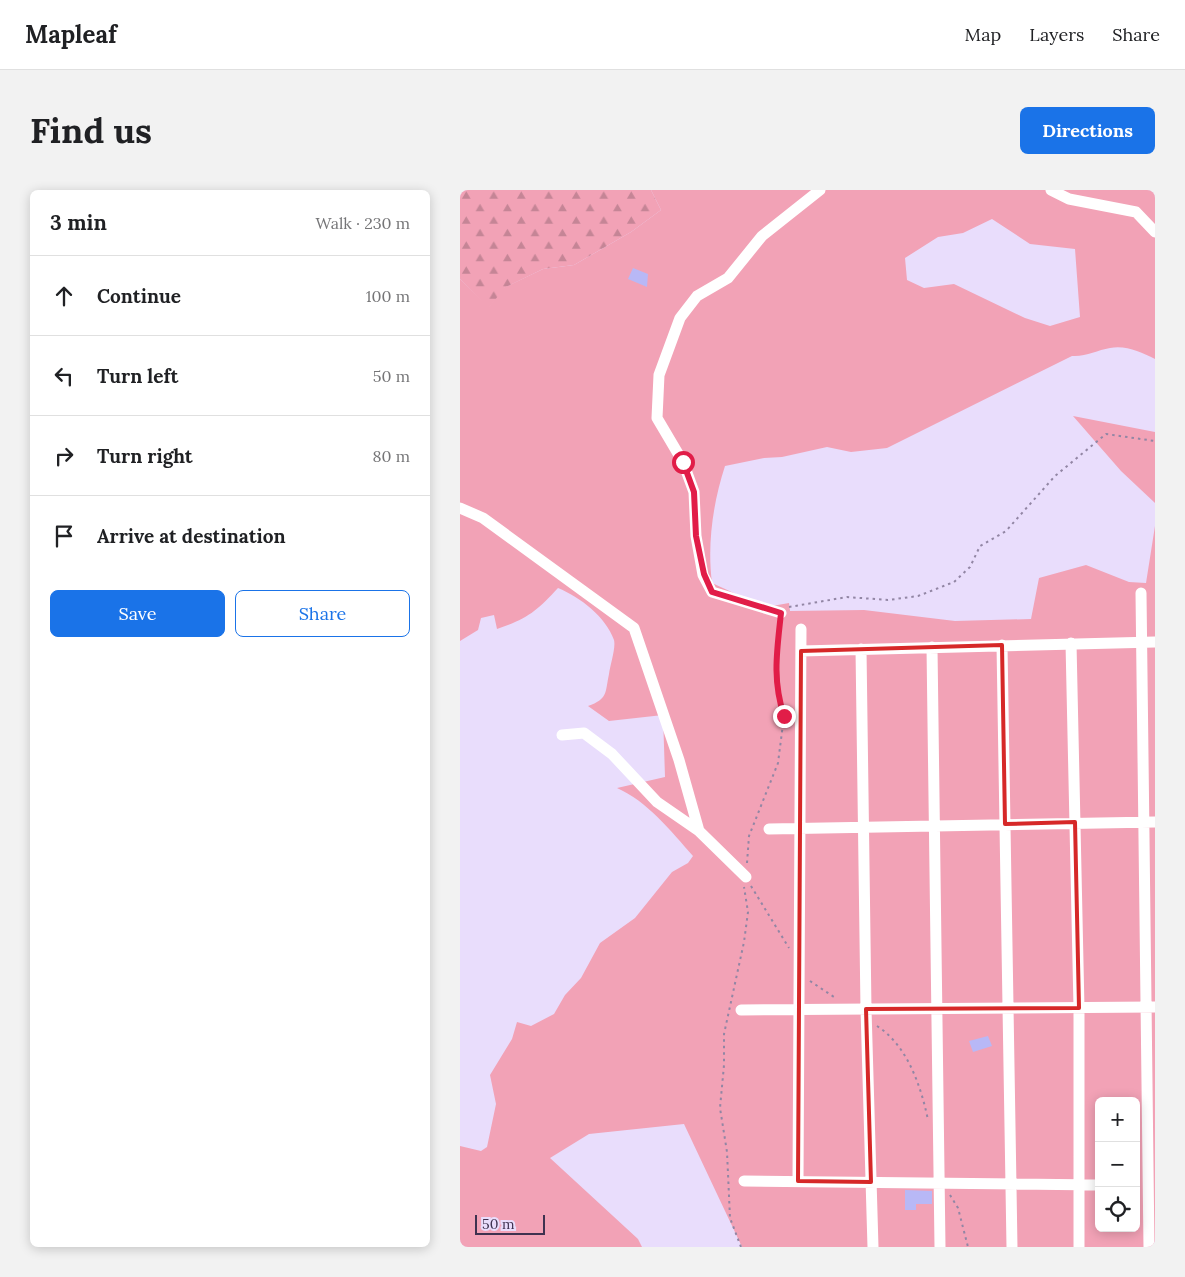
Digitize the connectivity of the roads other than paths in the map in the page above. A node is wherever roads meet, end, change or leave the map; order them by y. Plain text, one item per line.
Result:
1 (820, 190) edge
2 (1052, 190) edge
3 (1155, 232) edge
4 (460, 508) edge
5 (1141, 593) dead end
6 (781, 613) road end
7 (801, 629) dead end
8 (1142, 642) junction
9 (1155, 642) edge
10 (1072, 643) junction
11 (1002, 645) junction
12 (932, 647) junction
13 (861, 649) junction
14 (801, 651) junction
15 (562, 735) dead end
16 (1075, 822) junction
17 (1150, 822) edge
18 (1005, 824) junction
19 (934, 825) junction
20 (863, 827) junction
21 (800, 828) junction
22 (769, 829) dead end
23 (700, 831) junction
24 (746, 877) road end
25 (1151, 1007) edge
26 (1008, 1008) junction
27 (1079, 1008) junction
28 (866, 1009) junction
29 (937, 1009) junction
30 (742, 1010) dead end
31 (799, 1010) junction
32 (744, 1181) dead end
33 (798, 1181) junction
34 (871, 1182) junction
35 (939, 1183) junction
36 (1011, 1184) junction
37 (1079, 1184) junction
38 (1095, 1185) edge
39 (1152, 1185) edge
40 (873, 1247) edge
41 (940, 1247) edge
42 (1012, 1247) edge
43 (1079, 1247) edge
44 (1149, 1247) edge

1 - 6 street
2 - 3 street
4 - 23 street
5 - 8 street
7 - 14 street
8 - 9 street
8 - 10 street
8 - 17 street
10 - 11 street
10 - 16 street
11 - 12 street
11 - 18 street
12 - 13 street
12 - 19 street
13 - 14 street
13 - 20 street
14 - 21 street
15 - 23 street
16 - 17 street
16 - 18 street
16 - 27 street
17 - 25 street
18 - 19 street
18 - 26 street
19 - 20 street
19 - 29 street
20 - 21 street
20 - 28 street
21 - 22 street
21 - 31 street
23 - 24 street
25 - 27 street
25 - 39 street
26 - 27 street
26 - 29 street
26 - 36 street
27 - 37 street
28 - 29 street
28 - 31 street
28 - 34 street
29 - 35 street
30 - 31 street
31 - 33 street
32 - 33 street
33 - 34 street
34 - 35 street
34 - 40 street
35 - 36 street
35 - 41 street
36 - 37 street
36 - 42 street
37 - 38 street
37 - 43 street
39 - 44 street

